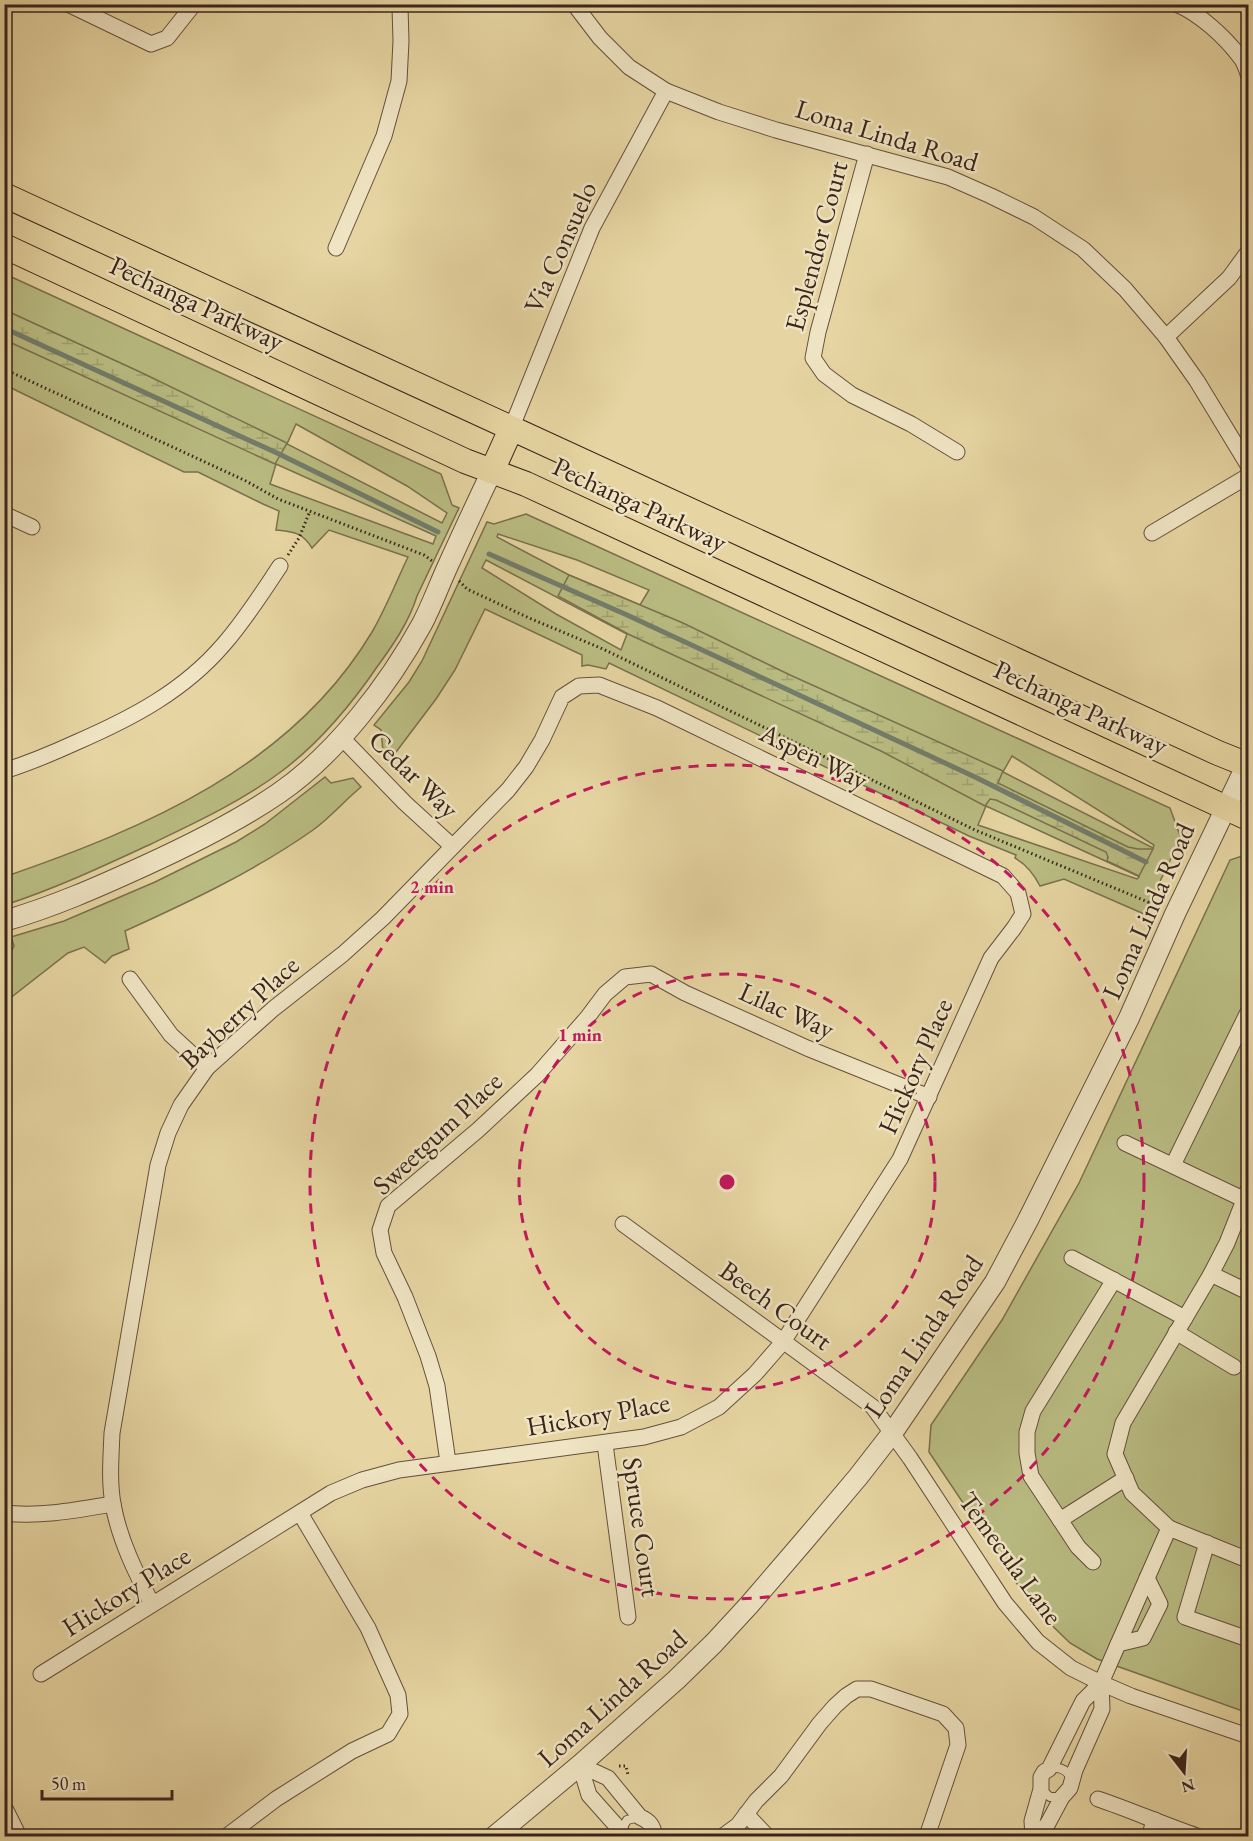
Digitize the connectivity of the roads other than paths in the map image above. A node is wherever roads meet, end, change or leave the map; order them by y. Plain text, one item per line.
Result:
1 (68, 4) edge
2 (194, 4) edge
3 (574, 4) edge
4 (1176, 4) edge
5 (398, 5) edge
6 (1245, 55) edge
7 (1248, 74) edge
8 (666, 91) junction
9 (867, 154) junction
10 (4, 195) edge
11 (4, 246) edge
12 (336, 248) dead end
13 (1248, 252) edge
14 (1166, 337) junction
15 (511, 429) junction
16 (957, 452) dead end
17 (1248, 465) edge
18 (492, 471) junction
19 (1248, 476) edge
20 (4, 514) edge
21 (32, 526) dead end
22 (1152, 533) dead end
23 (280, 566) road end
24 (579, 686) joint
25 (341, 737) junction
26 (1248, 763) edge
27 (4, 771) edge
28 (1226, 808) junction
29 (1248, 818) edge
30 (452, 846) junction
31 (1018, 893) joint
32 (4, 921) edge
33 (625, 977) joint
34 (130, 979) dead end
35 (1248, 1012) edge
36 (207, 1068) junction
37 (929, 1097) junction
38 (1125, 1143) dead end
39 (1173, 1165) junction
40 (1246, 1202) edge
41 (623, 1224) dead end
42 (1072, 1258) dead end
43 (1211, 1274) junction
44 (1114, 1280) junction
45 (1248, 1292) edge
46 (1185, 1318) junction
47 (1176, 1332) junction
48 (783, 1342) junction
49 (1234, 1366) dead end
50 (892, 1432) junction
51 (605, 1444) junction
52 (448, 1462) junction
53 (1126, 1478) junction
54 (113, 1504) junction
55 (4, 1513) edge
56 (300, 1513) junction
57 (1060, 1520) junction
58 (1169, 1528) junction
59 (1207, 1544) junction
60 (1248, 1560) edge
61 (1093, 1562) dead end
62 (1147, 1578) junction
63 (152, 1604) junction
64 (628, 1617) dead end
65 (1248, 1639) edge
66 (1118, 1644) junction
67 (41, 1674) dead end
68 (1101, 1683) junction
69 (1248, 1736) edge
70 (580, 1765) junction
71 (1049, 1769) junction
72 (1072, 1782) junction
73 (1041, 1789) junction
74 (1062, 1797) junction
75 (1098, 1798) dead end
76 (4, 1812) edge
77 (746, 1814) junction
78 (640, 1817) junction
79 (1155, 1820) junction
80 (621, 1834) edge
81 (16, 1836) edge
82 (227, 1836) edge
83 (495, 1836) edge
84 (654, 1836) edge
85 (723, 1836) edge
86 (767, 1836) edge
87 (927, 1836) edge
88 (1033, 1836) edge
89 (1149, 1836) edge
90 (1197, 1836) edge

1 - 2 street
3 - 8 street, Loma Linda Road
4 - 6 street
5 - 12 street
6 - 7 street
8 - 9 street, Loma Linda Road
8 - 15 street, Via Consuelo
9 - 14 street, Loma Linda Road
9 - 16 street, Esplendor Court
10 - 15 main road, Pechanga Parkway
11 - 18 main road, Pechanga Parkway
13 - 14 street
14 - 17 street, Loma Linda Road
15 - 18 main road
15 - 26 main road, Pechanga Parkway
18 - 25 street
18 - 28 main road, Pechanga Parkway
19 - 22 street
20 - 21 street
23 - 27 street
24 - 30 street, Bayberry Place
24 - 31 street, Aspen Way
25 - 30 street, Cedar Way
25 - 32 street
26 - 28 street, Loma Linda Road
28 - 29 main road, Pechanga Parkway
28 - 50 street, Loma Linda Road
30 - 36 street, Bayberry Place
31 - 37 street, Hickory Place
33 - 37 street, Lilac Way
33 - 52 street, Sweetgum Place
34 - 36 street
35 - 39 street
36 - 54 street, Bayberry Place
37 - 48 street, Hickory Place
38 - 39 street
39 - 40 street
40 - 43 street
41 - 48 street, Beech Court
42 - 44 street
43 - 45 street
43 - 46 street
44 - 46 street
44 - 57 street
46 - 47 street
47 - 49 street
47 - 53 street
48 - 50 street, Beech Court
48 - 51 street, Hickory Place
50 - 68 street, Temecula Lane
50 - 70 street, Loma Linda Road
51 - 52 street, Hickory Place
51 - 64 street, Spruce Court
52 - 56 street, Hickory Place
53 - 57 street
53 - 58 street
54 - 55 street
54 - 63 street, Bayberry Place
56 - 63 street, Hickory Place
56 - 82 street
57 - 61 street
58 - 59 street
58 - 62 street
59 - 60 street
59 - 65 street
62 - 66 street
62 - 66 street
63 - 67 street, Hickory Place
66 - 68 street
68 - 69 street, Temecula Lane
68 - 71 street
68 - 72 street
70 - 78 street
70 - 80 street
70 - 83 street, Loma Linda Road
71 - 72 lane
71 - 73 street
72 - 74 street
73 - 74 lane
73 - 88 street
74 - 88 street
75 - 79 street
76 - 81 street
77 - 85 street
77 - 86 street
77 - 87 street
78 - 80 lane
78 - 84 street
79 - 89 street
79 - 90 street

